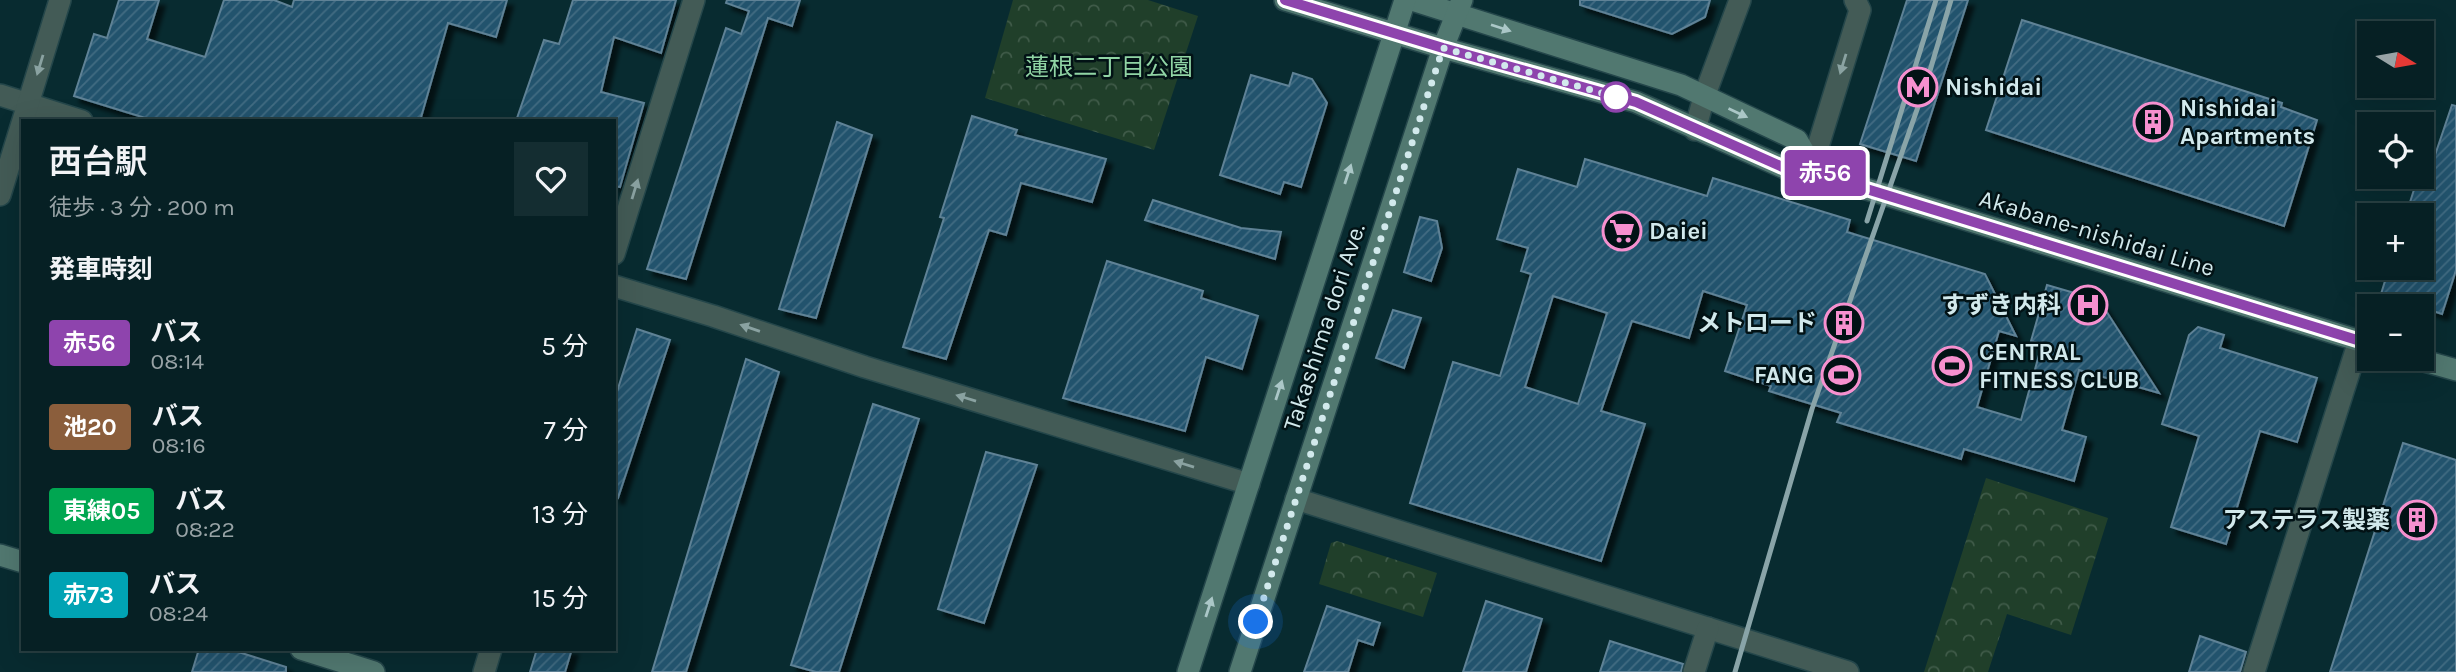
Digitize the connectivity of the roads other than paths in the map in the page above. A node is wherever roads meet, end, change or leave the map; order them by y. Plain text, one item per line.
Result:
1 (60, 0) edge
2 (694, 0) edge
3 (1285, 0) edge
4 (1405, 0) edge
5 (1412, 0) edge
6 (1740, 0) edge
7 (1855, 0) edge
8 (1458, 7) edge
9 (1394, 33) junction
10 (1443, 48) junction
11 (0, 95) edge
12 (1704, 97) junction
13 (28, 104) junction
14 (23, 119) edge
15 (76, 119) edge
16 (21, 127) edge
17 (1695, 130) junction
18 (1812, 166) junction
19 (0, 195) edge
20 (616, 248) edge
21 (616, 287) edge
22 (2357, 341) edge
23 (2357, 364) edge
24 (2434, 364) edge
25 (2456, 370) edge
26 (1249, 484) junction
27 (1296, 499) junction
28 (0, 555) edge
29 (21, 561) edge
30 (1708, 628) junction
31 (307, 651) edge
32 (490, 651) edge
33 (1795, 664) edge
34 (374, 672) edge
35 (484, 672) edge
36 (1188, 672) edge
37 (1240, 672) edge
38 (1695, 672) edge
39 (1847, 672) edge
40 (2254, 672) edge

1 -> 13 street
20 -> 2 street
3 - 9 main road
4 - 9 main road, Takashima dori Ave.
5 - 8 main road
6 - 12 street
7 -> 18 street
8 - 10 main road, Takashima dori Ave.
8 -> 12 main road
9 - 10 main road
26 -> 9 main road, Takashima dori Ave.
10 - 17 main road
10 - 27 main road, Takashima dori Ave.
11 - 13 street
12 - 17 street
12 -> 18 main road
13 - 14 street
13 - 15 street
16 - 19 street
17 - 18 main road
18 - 22 main road, Akabane-nishidai Line
26 -> 21 street
23 - 40 street
24 - 25 main road
36 -> 26 main road, Takashima dori Ave.
27 - 30 street
27 - 37 main road, Takashima dori Ave.
28 - 29 main road
30 - 33 street
30 - 38 street
31 - 34 main road
32 - 35 street
33 - 39 street

